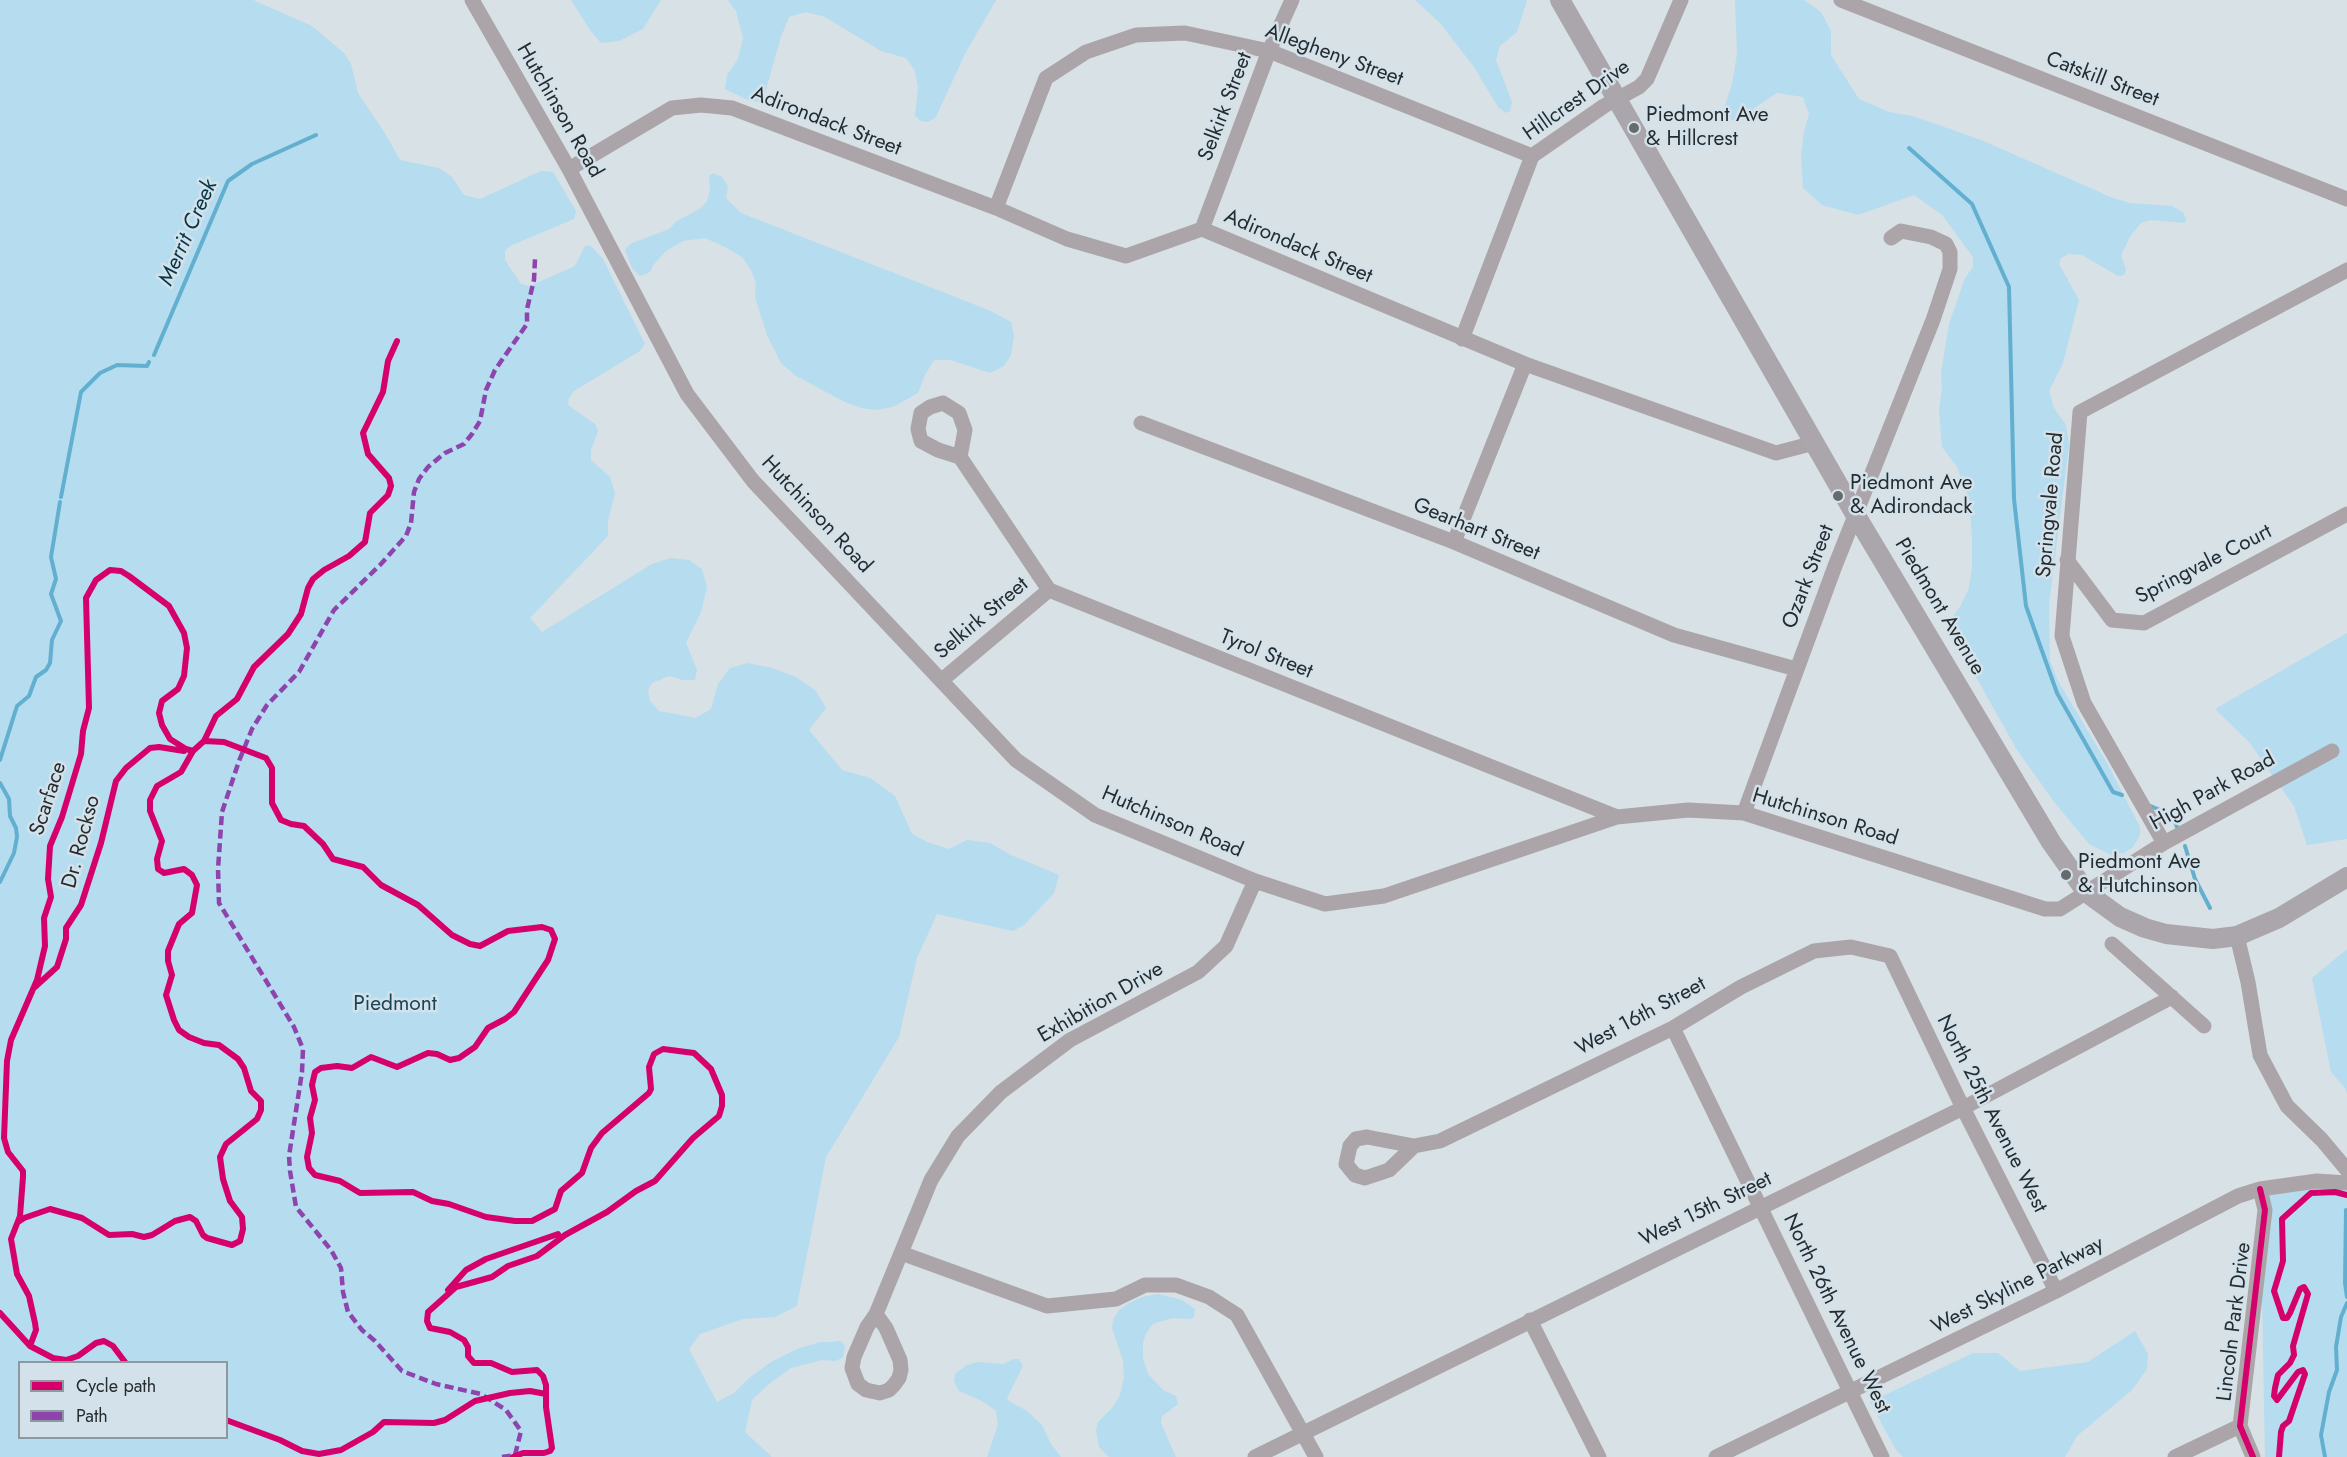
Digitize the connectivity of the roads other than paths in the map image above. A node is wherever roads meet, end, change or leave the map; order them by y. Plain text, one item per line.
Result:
1 (472, 0) edge
2 (1292, 0) edge
3 (1560, 0) edge
4 (1681, 0) edge
5 (1841, 0) edge
6 (1269, 51) junction
7 (1617, 99) junction
8 (1532, 156) junction
9 (569, 169) junction
10 (2347, 199) edge
11 (996, 208) junction
12 (1202, 230) junction
13 (1891, 238) dead end
14 (2347, 270) edge
15 (1462, 339) junction
16 (1525, 364) junction
17 (1141, 423) dead end
18 (1814, 443) junction
19 (960, 457) dead end
20 (1855, 514) junction
21 (2347, 514) edge
22 (1454, 542) junction
23 (2067, 560) junction
24 (1049, 590) junction
25 (1796, 669) junction
26 (942, 680) junction
27 (2332, 751) dead end
28 (1744, 813) junction
29 (1617, 817) junction
30 (2164, 843) junction
31 (2347, 877) edge
32 (1255, 881) junction
33 (2087, 893) junction
34 (2237, 936) junction
35 (2112, 944) dead end
36 (1890, 956) joint
37 (2172, 997) junction
38 (2204, 1026) dead end
39 (1673, 1028) junction
40 (1963, 1108) junction
41 (1414, 1146) dead end
42 (2347, 1170) edge
43 (2347, 1183) edge
44 (2260, 1189) junction
45 (1761, 1206) junction
46 (901, 1253) junction
47 (2056, 1291) junction
48 (876, 1314) junction
49 (1530, 1320) junction
50 (1850, 1394) junction
51 (2240, 1426) junction
52 (1303, 1433) junction
53 (1255, 1457) edge
54 (1316, 1457) edge
55 (1599, 1457) edge
56 (1716, 1457) edge
57 (1882, 1457) edge
58 (2175, 1457) edge
59 (2253, 1457) edge

1 - 9 street, Hutchinson Road
2 - 6 street, Selkirk Street
3 - 7 main road, Piedmont Avenue
4 - 7 street, Hillcrest Drive
5 - 10 street, Catskill Street
6 - 8 street, Allegheny Street
6 - 11 street, Allegheny Street
6 - 12 street, Selkirk Street
7 - 8 street, Hillcrest Drive
7 - 18 main road, Piedmont Avenue
8 - 15 street, Hillcrest Drive
9 - 11 street, Adirondack Street
9 - 26 street, Hutchinson Road
11 - 12 street, Adirondack Street
12 - 15 street, Adirondack Street
13 - 20 street, Ozark Street
14 - 23 street, Springvale Road
15 - 16 street, Adirondack Street
16 - 18 street, Adirondack Street
16 - 22 street
17 - 22 street, Gearhart Street
18 - 20 main road, Piedmont Avenue
19 - 24 street
20 - 25 street, Ozark Street
20 - 33 main road, Piedmont Avenue
21 - 23 street, Springvale Court
22 - 25 street, Gearhart Street
23 - 30 street, Springvale Road
24 - 26 street, Selkirk Street
24 - 29 street, Tyrol Street
25 - 28 street, Ozark Street
26 - 32 street, Hutchinson Road
27 - 30 street, High Park Road
28 - 29 street, Hutchinson Road
28 - 33 street, Hutchinson Road
29 - 32 street, Hutchinson Road
30 - 33 street, High Park Road
31 - 34 main road, Piedmont Avenue
32 - 46 street, Exhibition Drive
33 - 34 main road, Piedmont Avenue
34 - 42 street
35 - 37 street
36 - 39 street, West 16th Street
36 - 40 street, North 25th Avenue West
37 - 38 street
37 - 40 street, West 15th Street
39 - 41 street, West 16th Street
39 - 45 street, North 26th Avenue West
40 - 45 street, West 15th Street
40 - 47 street, North 25th Avenue West
43 - 44 street, West Skyline Parkway
44 - 47 street, West Skyline Parkway
44 - 51 street, Lincoln Park Drive
45 - 49 street, West 15th Street
45 - 50 street, North 26th Avenue West
46 - 48 street, Exhibition Drive
46 - 52 street
47 - 50 street, West Skyline Parkway
48 - 48 street, Exhibition Drive
49 - 52 street, West 15th Street
49 - 55 street
50 - 56 street, West Skyline Parkway
50 - 57 street, North 26th Avenue West
51 - 58 street
51 - 59 street, Lincoln Park Drive
52 - 53 street, West 15th Street
52 - 54 street

